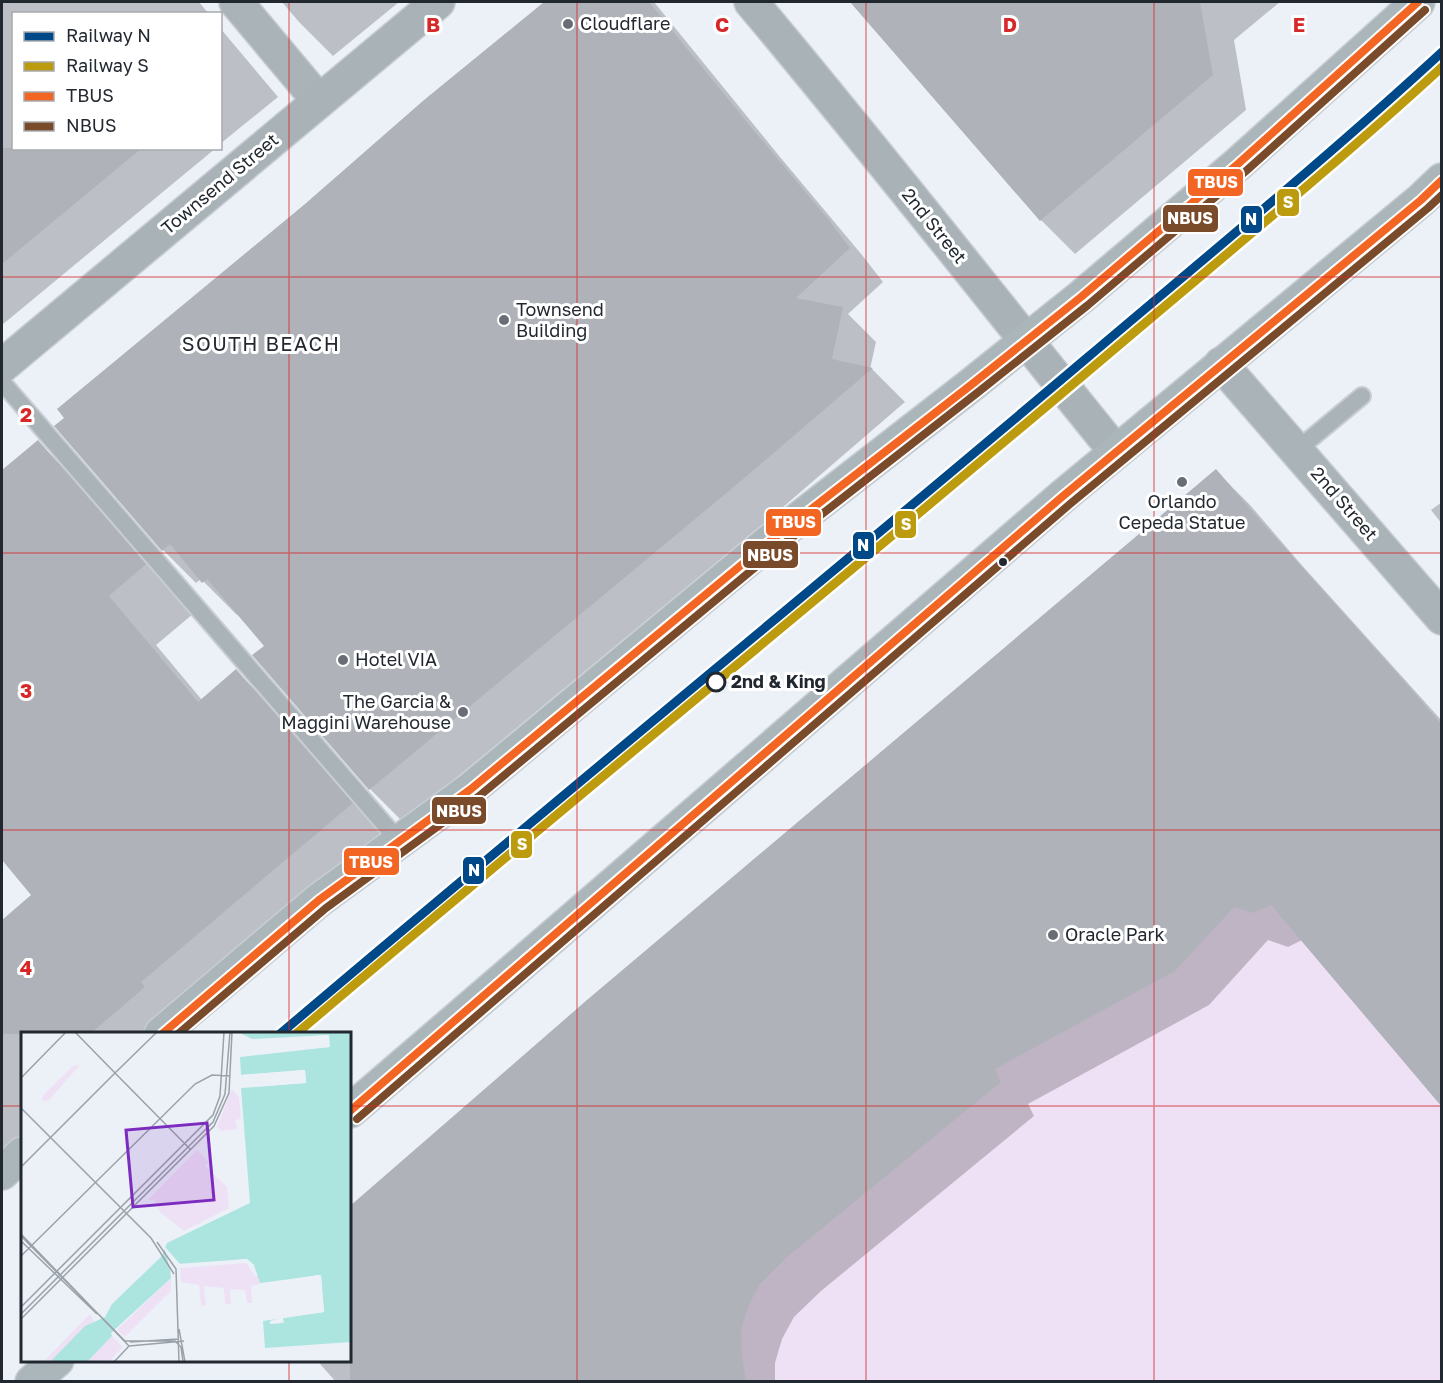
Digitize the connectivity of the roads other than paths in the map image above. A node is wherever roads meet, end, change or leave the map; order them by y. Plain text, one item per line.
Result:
1 (236, 2) edge
2 (438, 2) edge
3 (751, 2) edge
4 (1418, 2) edge
5 (318, 101) junction
6 (1442, 180) edge
7 (1026, 341) junction
8 (1221, 364) junction
9 (2, 366) edge
10 (2, 382) edge
11 (1362, 396) dead end
12 (1297, 450) junction
13 (1116, 452) junction
14 (1442, 618) edge
15 (399, 841) junction
16 (163, 1032) edge
17 (351, 1110) edge
18 (21, 1155) edge
19 (2, 1173) edge
20 (55, 1362) edge
21 (32, 1382) edge

1 - 5 street
2 - 5 street, Townsend Street
3 - 7 street, 2nd Street
4 - 7 main road
5 - 9 street, Townsend Street
6 - 8 main road
7 - 13 street, 2nd Street
7 - 15 main road
8 - 12 street, 2nd Street
8 - 13 main road
10 - 15 lane
11 - 12 lane
12 - 14 street, 2nd Street
13 - 17 main road
15 - 16 main road
18 - 19 main road
20 - 21 main road

